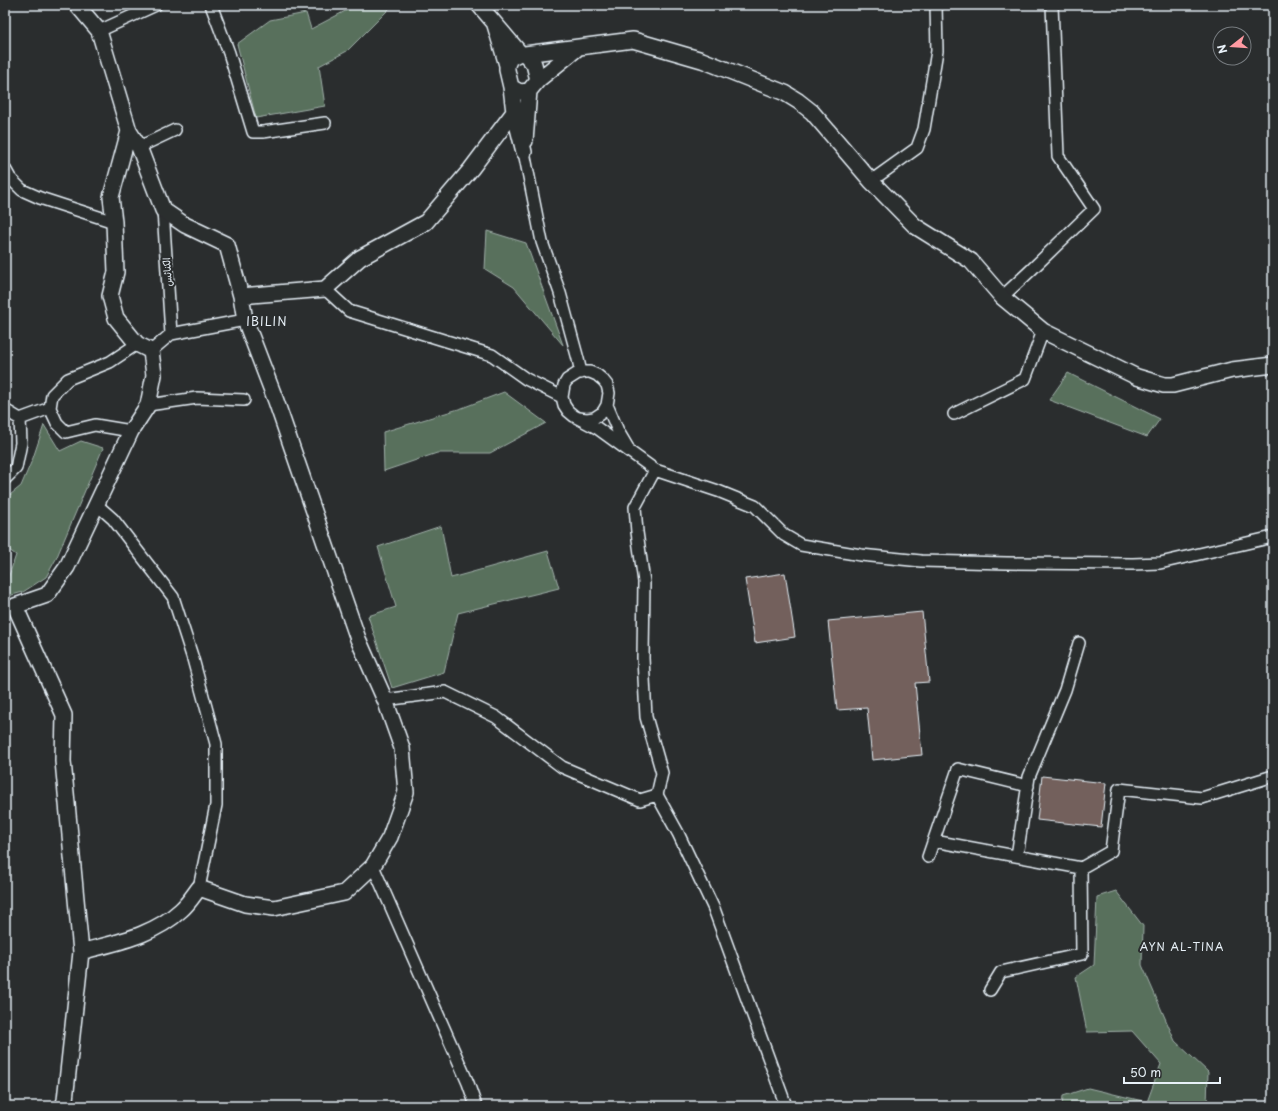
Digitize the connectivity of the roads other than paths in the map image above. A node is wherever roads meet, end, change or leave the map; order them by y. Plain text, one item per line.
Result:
1 (77, 5) edge
2 (156, 5) edge
3 (211, 5) edge
4 (479, 5) edge
5 (936, 5) edge
6 (1052, 5) edge
7 (494, 20) junction
8 (99, 31) junction
9 (579, 47) junction
10 (523, 53) junction
11 (507, 65) junction
12 (533, 86) junction
13 (512, 87) junction
14 (514, 112) junction
15 (325, 123) dead end
16 (175, 130) dead end
17 (129, 131) junction
18 (139, 147) junction
19 (524, 152) junction
20 (5, 169) edge
21 (871, 181) junction
22 (162, 210) junction
23 (114, 222) junction
24 (325, 289) junction
25 (241, 296) junction
26 (1002, 297) junction
27 (245, 320) junction
28 (1043, 331) junction
29 (171, 334) junction
30 (138, 344) junction
31 (151, 351) junction
32 (1273, 365) edge
33 (581, 373) junction
34 (562, 397) junction
35 (244, 400) dead end
36 (148, 405) junction
37 (607, 405) junction
38 (50, 408) junction
39 (5, 410) edge
40 (954, 414) dead end
41 (579, 418) junction
42 (20, 419) junction
43 (131, 431) junction
44 (631, 452) junction
45 (655, 470) junction
46 (5, 479) edge
47 (96, 504) junction
48 (1273, 537) edge
49 (10, 607) edge
50 (1079, 643) dead end
51 (386, 700) junction
52 (1273, 776) edge
53 (1028, 786) junction
54 (657, 795) junction
55 (934, 841) junction
56 (1017, 856) junction
57 (928, 857) dead end
58 (372, 866) junction
59 (1081, 868) junction
60 (199, 888) junction
61 (81, 952) junction
62 (990, 990) dead end
63 (63, 1106) edge
64 (476, 1106) edge
65 (786, 1106) edge

1 - 8 street
2 - 8 street
3 - 15 street
4 - 7 street
5 - 21 street
6 - 26 street
7 - 10 street
7 - 11 street
8 - 17 street
9 - 10 street
9 - 12 street
9 - 21 street
10 - 11 street
10 - 12 street
11 - 13 street
12 - 13 street
12 - 19 street
13 - 14 street
14 - 19 street
14 - 24 street
16 - 18 street
17 - 18 street
17 - 23 street
18 - 22 street
19 - 33 street
20 - 23 street
21 - 26 street
22 - 25 street
22 - 29 street, الكنائس
23 - 30 street
24 - 25 street
24 - 34 street
25 - 27 street
26 - 28 street
27 - 29 street
27 - 51 street
28 - 32 street
28 - 40 street
29 - 31 street
30 - 31 street
30 - 38 street
31 - 36 street
33 - 34 street
33 - 37 street
34 - 41 street
35 - 36 street
36 - 43 street
37 - 41 street
37 - 44 street
38 - 42 street
38 - 43 street
39 - 42 street
41 - 44 street
42 - 46 street
43 - 47 street
44 - 45 street
45 - 48 street
45 - 54 street
47 - 49 street
47 - 60 street
49 - 61 street
50 - 53 street
51 - 54 street
51 - 58 street
52 - 59 street
53 - 55 street
53 - 56 street
54 - 65 street
55 - 56 street
55 - 57 street
56 - 59 street
58 - 60 street
58 - 64 street
59 - 62 street
60 - 61 street
61 - 63 street

